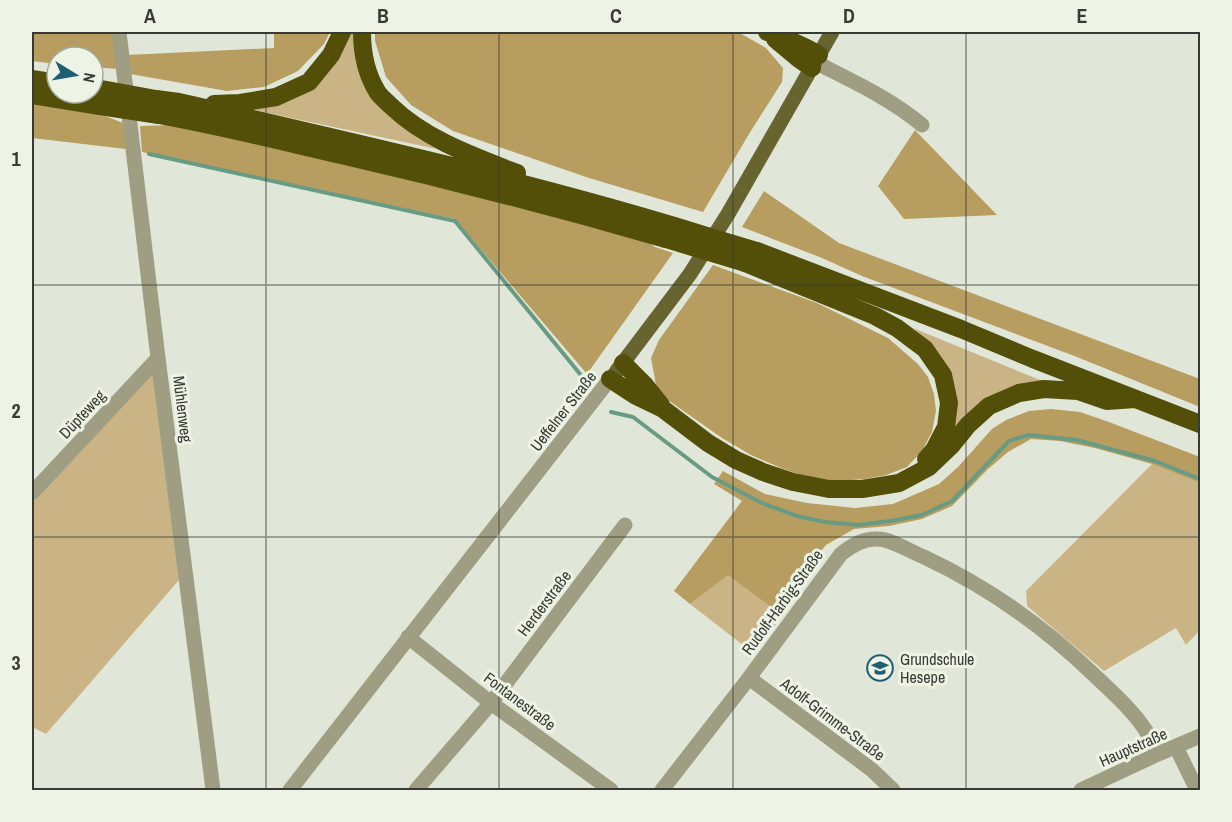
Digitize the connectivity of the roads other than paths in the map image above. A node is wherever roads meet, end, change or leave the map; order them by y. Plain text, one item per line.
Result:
1 (120, 32) edge
2 (342, 32) edge
3 (362, 32) edge
4 (767, 32) edge
5 (832, 32) edge
6 (815, 62) junction
7 (105, 96) edge
8 (179, 102) junction
9 (158, 107) junction
10 (922, 125) dead end
11 (544, 189) junction
12 (670, 232) junction
13 (879, 308) junction
14 (158, 358) junction
15 (623, 363) junction
16 (610, 379) junction
17 (1135, 399) junction
18 (663, 409) junction
19 (1200, 424) edge
20 (911, 476) junction
21 (32, 493) edge
22 (626, 525) dead end
23 (408, 638) junction
24 (749, 678) junction
25 (492, 703) junction
26 (1200, 736) edge
27 (1176, 747) junction
28 (1158, 754) junction
29 (213, 790) edge
30 (290, 790) edge
31 (416, 790) edge
32 (611, 790) edge
33 (662, 790) edge
34 (893, 790) edge
35 (1081, 790) edge
36 (1197, 790) edge

1 - 14 street, Mühlenweg
2 - 8 highway
3 - 11 highway
4 - 6 highway
5 - 6 main road, Ueffelner Straße
6 - 10 street
6 - 15 main road, Ueffelner Straße
7 - 9 highway, bridge
8 - 9 highway
8 - 11 highway
9 - 12 highway
11 - 12 highway
12 - 13 highway, bridge
13 - 17 highway
13 - 20 highway
14 - 21 street, Düpteweg
14 - 29 street, Mühlenweg
15 - 16 main road, Ueffelner Straße
15 - 18 highway
16 - 18 highway
16 - 23 street, Ueffelner Straße
17 - 19 highway
17 - 20 highway
18 - 20 highway
22 - 25 street, Herderstraße
23 - 25 street, Fontanestraße
23 - 30 street, Ueffelner Straße
24 - 28 street, Rudolf-Harbig-Straße
24 - 33 street, Rudolf-Harbig-Straße
24 - 34 street, Adolf-Grimme-Straße
25 - 31 street, Herderstraße
25 - 32 street, Fontanestraße
26 - 27 street, Hauptstraße
27 - 28 street, Hauptstraße
27 - 36 street
28 - 35 street, Hauptstraße

